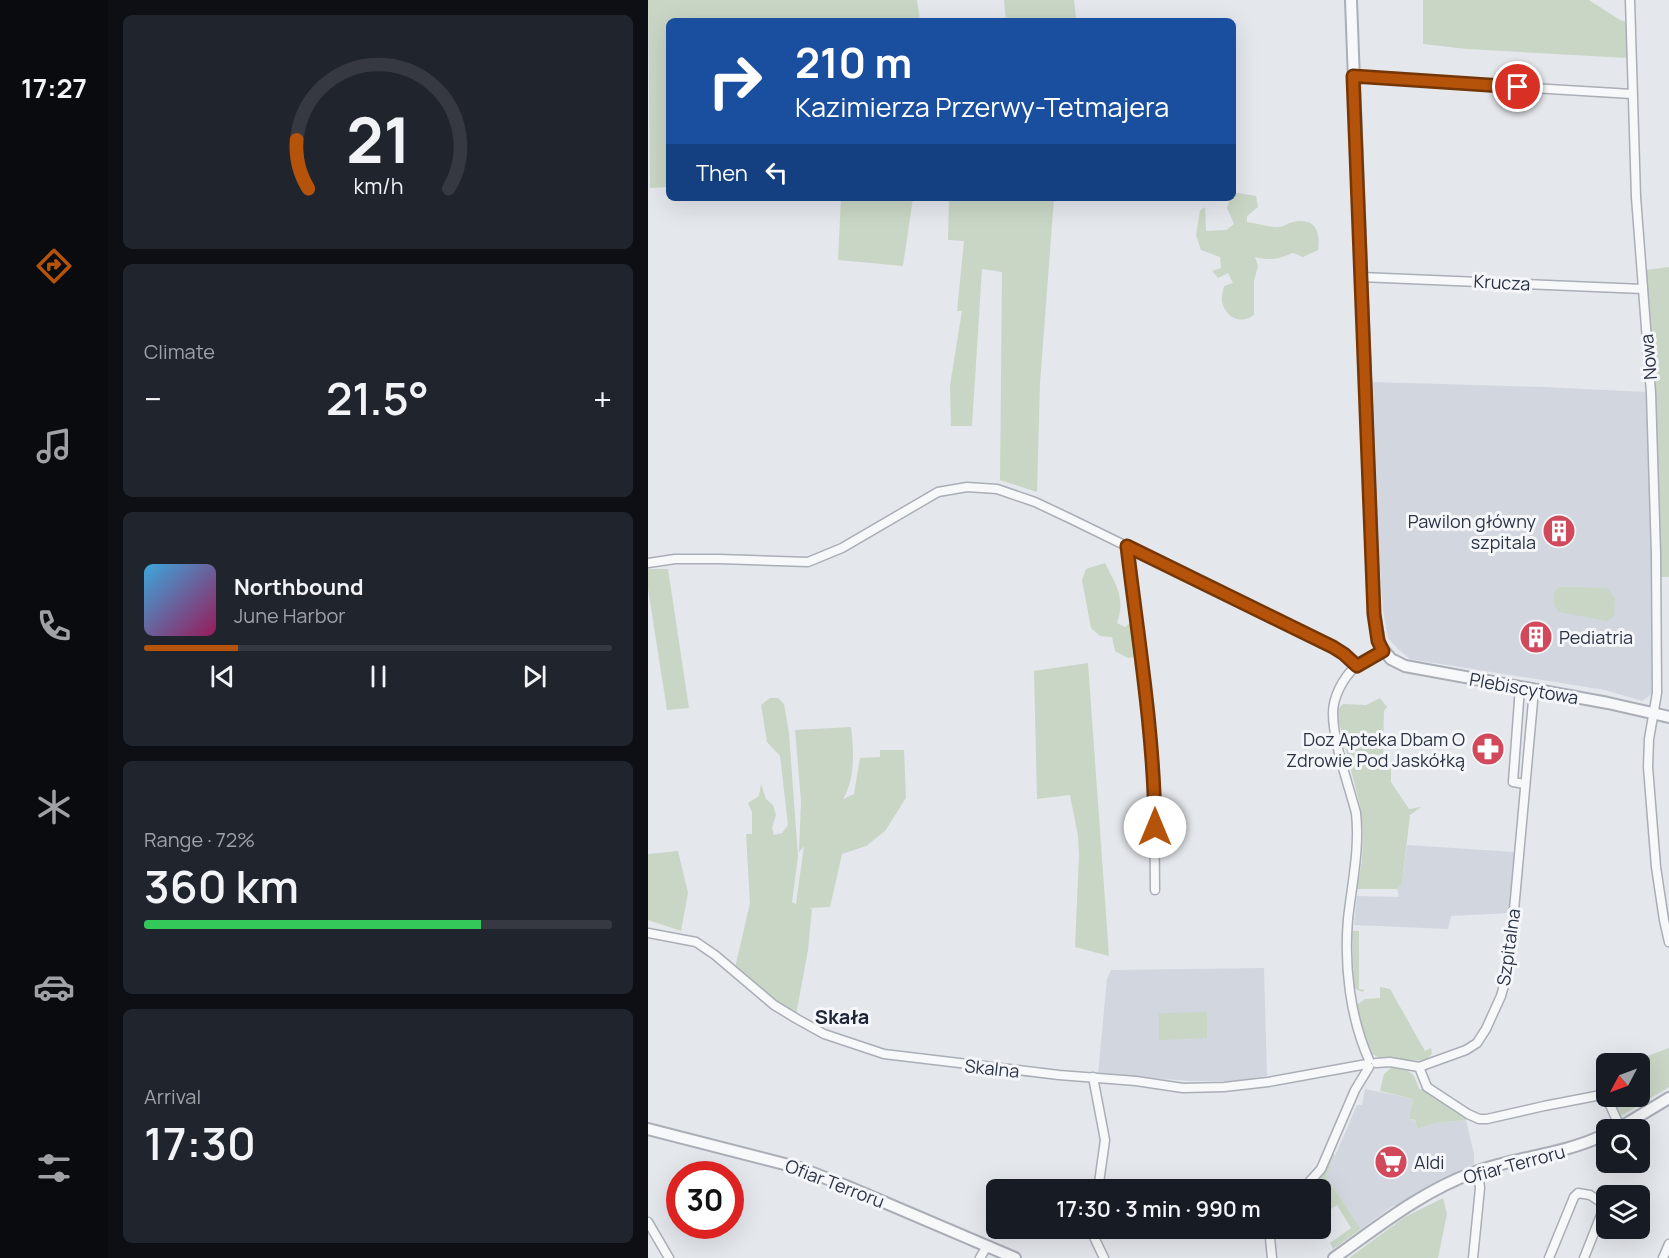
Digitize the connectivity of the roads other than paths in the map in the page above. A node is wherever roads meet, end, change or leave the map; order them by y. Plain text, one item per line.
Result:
1 (1351, 0) edge
2 (1630, 0) edge
3 (1353, 76) junction
4 (1632, 94) junction
5 (1360, 277) junction
6 (1643, 289) junction
7 (1127, 546) junction
8 (648, 563) edge
9 (1383, 651) junction
10 (1357, 666) junction
11 (1520, 687) junction
12 (1534, 690) junction
13 (1654, 714) junction
14 (1669, 717) edge
15 (1525, 784) junction
16 (1155, 890) dead end
17 (648, 933) edge
18 (1669, 942) edge
19 (1370, 1063) junction
20 (1419, 1066) junction
21 (1093, 1077) junction
22 (1669, 1098) edge
23 (1615, 1119) edge
24 (1633, 1119) edge
25 (648, 1129) edge
26 (1596, 1138) edge
27 (1478, 1171) junction
28 (1100, 1179) edge
29 (1312, 1179) edge
30 (648, 1222) edge
31 (1095, 1239) edge
32 (1270, 1239) edge
33 (1669, 1244) edge
34 (987, 1246) junction
35 (669, 1258) edge
36 (980, 1258) edge
37 (1015, 1258) edge
38 (1104, 1258) edge
39 (1272, 1258) edge
40 (1334, 1258) edge
41 (1473, 1258) edge
42 (1549, 1258) edge
43 (1584, 1258) edge
44 (1663, 1258) edge

1 - 3 street
2 - 4 street, Nowa
3 - 4 street
3 - 5 street
4 - 6 street, Nowa
5 - 6 street, Krucza
5 - 9 street
6 - 13 street, Nowa
7 - 8 street
7 - 10 street
7 - 16 street
9 - 10 street
9 - 11 street, Plebiscytowa
10 - 19 street
11 - 12 street, Plebiscytowa
11 - 15 street
12 - 13 street, Plebiscytowa
12 - 15 street, Szpitalna
13 - 14 street, Plebiscytowa
13 - 18 street, Nowa
15 - 20 street, Szpitalna
17 - 21 street, Skalna
19 - 20 street, Szpitalna
19 - 21 street, Skalna
19 - 29 street
20 - 23 street
21 - 28 street
22 - 24 street
25 - 34 street, Ofiar Terroru
26 - 27 street, Ofiar Terroru
27 - 40 street, Ofiar Terroru
27 - 41 street
30 - 35 street
31 - 38 street
32 - 39 street
33 - 44 street
34 - 36 street
34 - 37 street, Ofiar Terroru
42 - 43 street

